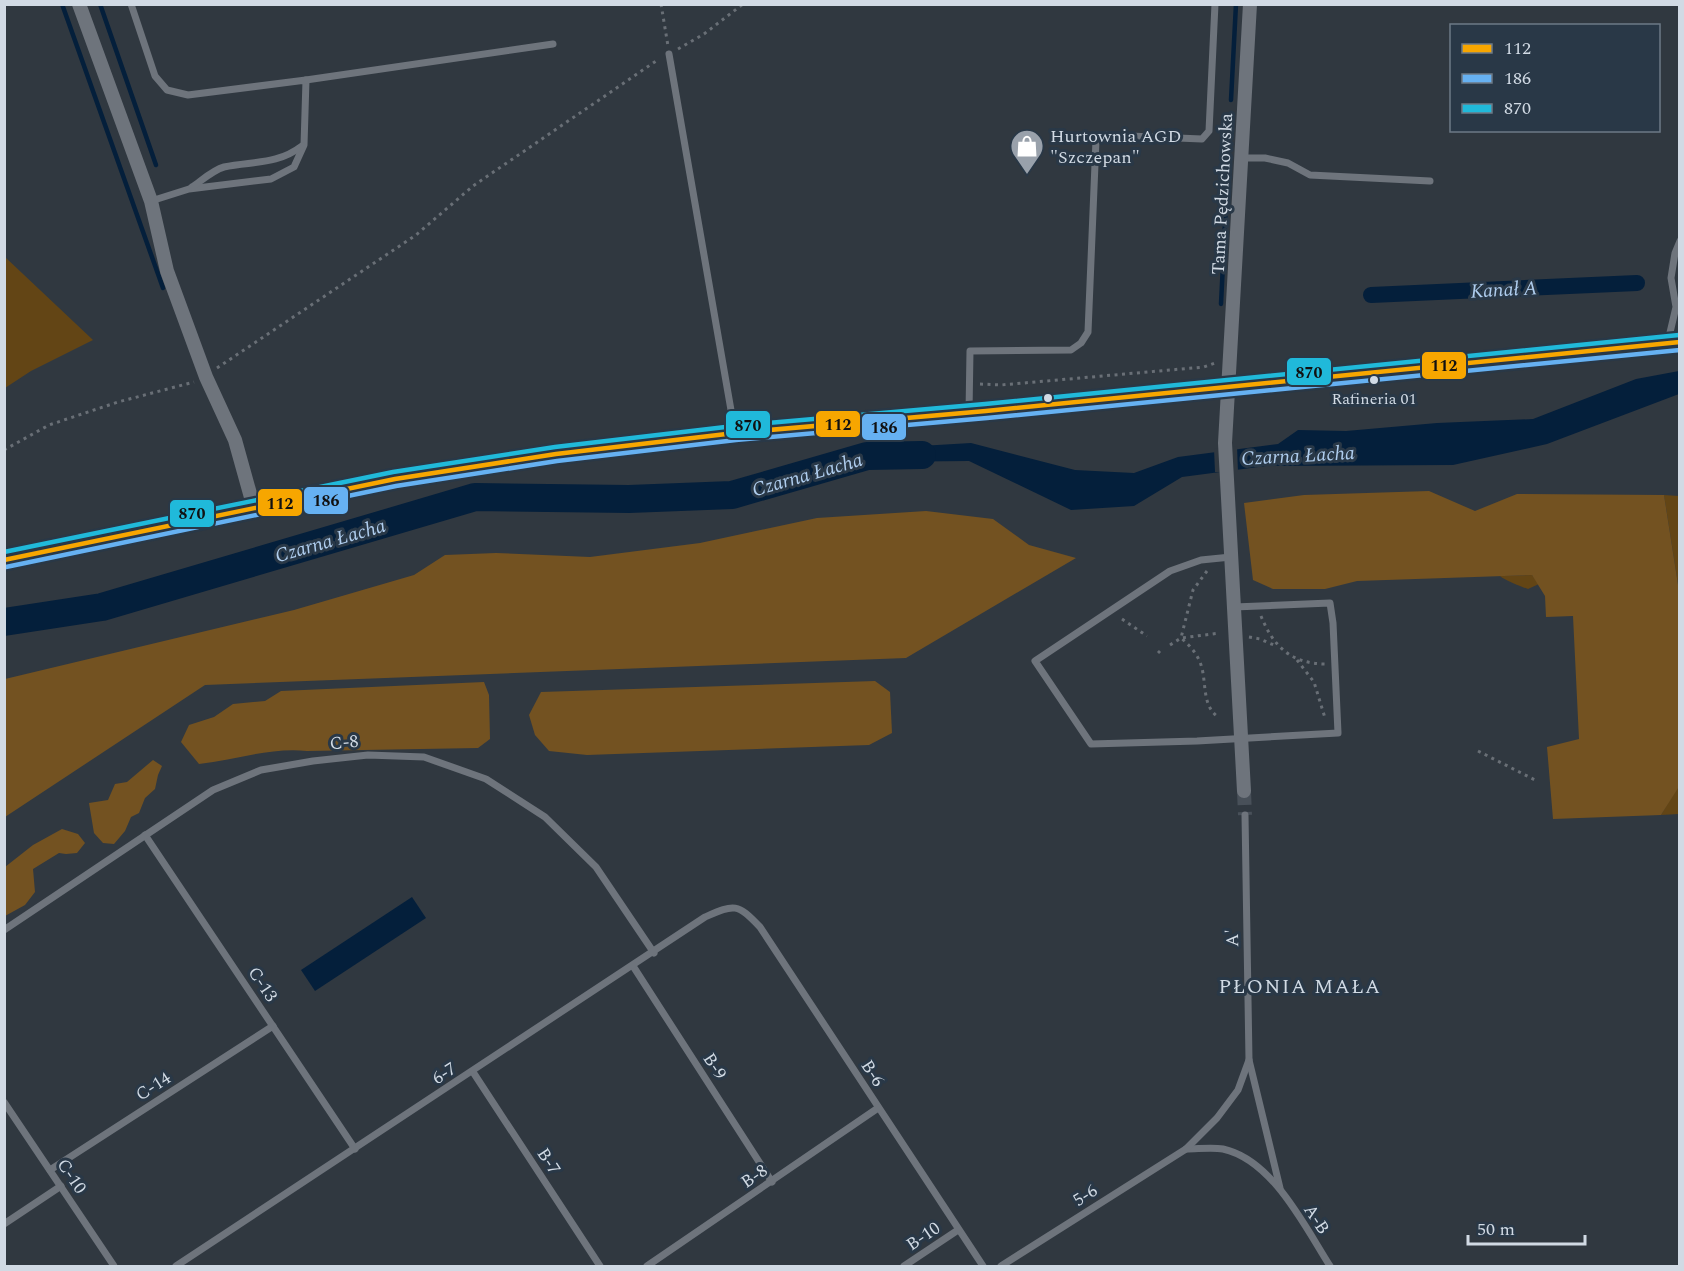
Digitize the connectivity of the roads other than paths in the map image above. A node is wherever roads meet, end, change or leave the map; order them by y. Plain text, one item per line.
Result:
1 (79, 4) edge
2 (131, 4) edge
3 (1215, 4) edge
4 (1250, 4) edge
5 (553, 44) dead end
6 (669, 54) road end
7 (306, 80) junction
8 (304, 145) junction
9 (1242, 158) junction
10 (1430, 181) dead end
11 (189, 189) junction
12 (151, 201) junction
13 (1680, 241) edge
14 (1677, 253) edge
15 (1673, 343) edge
16 (1229, 386) junction
17 (969, 412) junction
18 (735, 433) junction
19 (246, 509) junction
20 (1231, 557) junction
21 (4, 560) edge
22 (1234, 606) junction
23 (1241, 739) junction
24 (1244, 791) tunnel mouth
25 (1245, 815) tunnel mouth
26 (145, 835) junction
27 (729, 907) joint
28 (4, 930) edge
29 (654, 952) junction
30 (633, 966) junction
31 (273, 1026) junction
32 (1249, 1060) junction
33 (473, 1072) junction
34 (4, 1102) edge
35 (878, 1108) junction
36 (355, 1149) junction
37 (1186, 1149) junction
38 (50, 1170) junction
39 (772, 1182) junction
40 (61, 1186) junction
41 (1280, 1188) junction
42 (4, 1224) edge
43 (958, 1230) junction
44 (114, 1266) edge
45 (176, 1266) edge
46 (600, 1266) edge
47 (647, 1266) edge
48 (904, 1266) edge
49 (983, 1266) edge
50 (1001, 1266) edge
51 (1330, 1266) edge

1 - 12 street
2 - 7 lane
3 - 17 lane
4 - 9 street, Tama Pędzichowska
5 - 7 lane
6 - 18 lane
7 - 8 lane
8 - 11 lane
8 - 11 lane
9 - 10 lane
9 - 16 street, Tama Pędzichowska
11 - 12 lane
12 - 19 street
13 - 14 lane
14 - 15 lane
15 - 16 main road
16 - 17 main road
16 - 20 street, Tama Pędzichowska
17 - 18 main road
18 - 19 main road
19 - 21 main road
20 - 22 street, Tama Pędzichowska
20 - 23 lane
22 - 23 street, Tama Pędzichowska
22 - 23 lane
23 - 24 street, Tama Pędzichowska
25 - 32 lane, A'
26 - 28 lane, C-8
26 - 29 lane, C-8
26 - 31 lane, C-13
27 - 29 lane, 6-7
27 - 35 lane, B-6
29 - 30 lane, 6-7
30 - 33 lane, 6-7
30 - 39 lane, B-9
31 - 36 lane, C-13
31 - 38 lane, C-14
32 - 37 lane, A'
32 - 41 lane, A'
33 - 36 lane, 6-7
33 - 46 lane, B-7
34 - 38 lane, C-10
35 - 39 lane, B-8
35 - 43 lane, B-6
36 - 45 lane, 6-7
37 - 41 lane
37 - 50 lane, 5-6
38 - 40 lane, C-10
39 - 47 lane, B-8
40 - 42 lane
40 - 44 lane, C-10
41 - 51 lane, A-B
43 - 48 lane, B-10
43 - 49 lane, B-6

